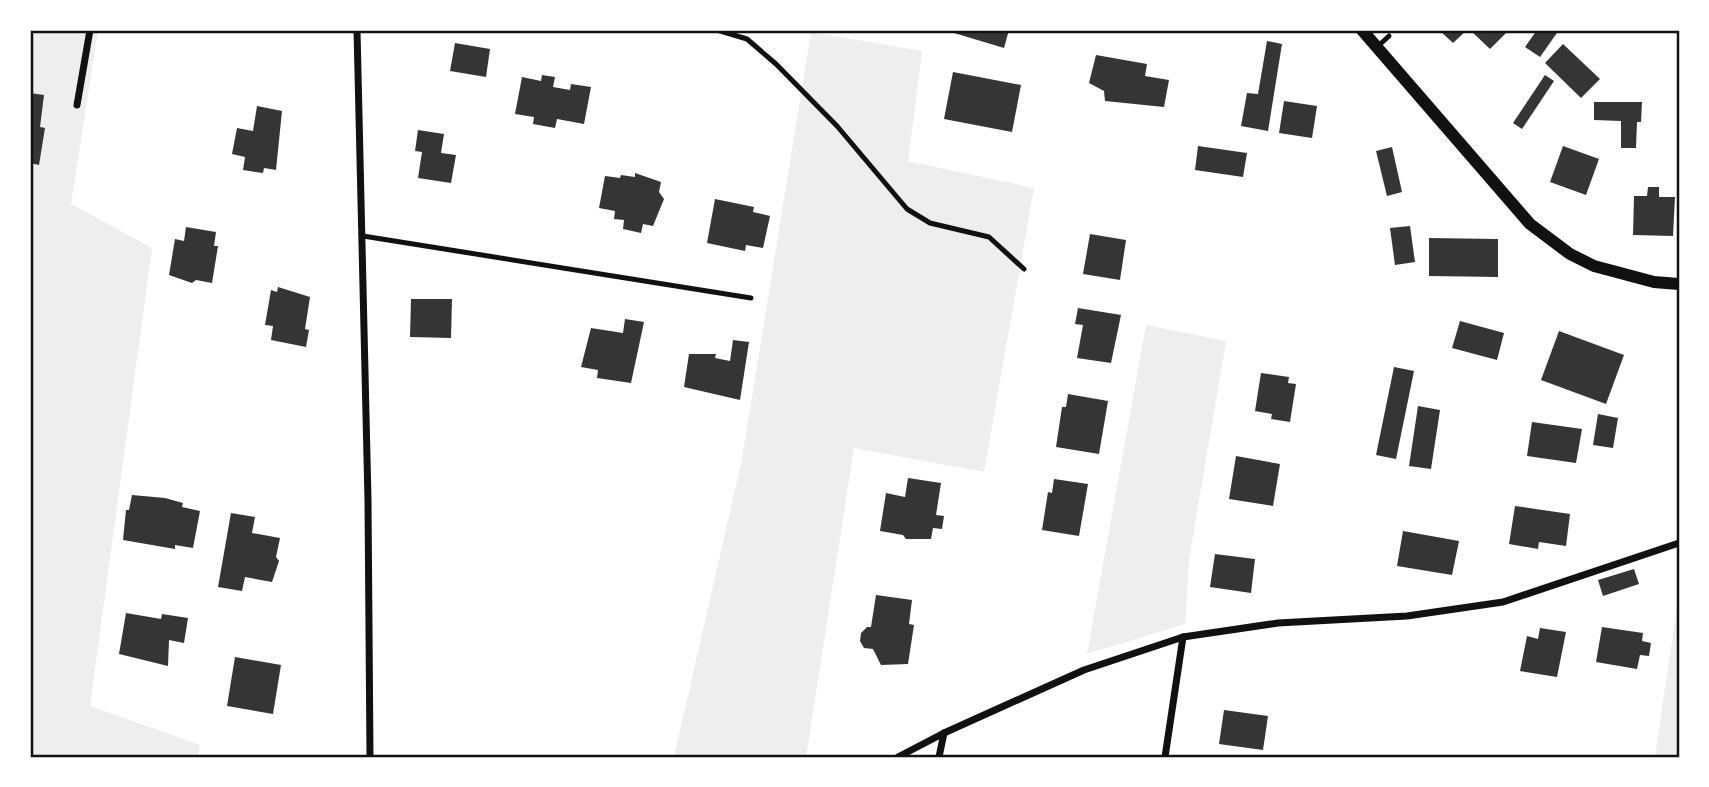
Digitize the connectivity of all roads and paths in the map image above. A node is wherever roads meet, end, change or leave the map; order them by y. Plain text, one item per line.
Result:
1 (90, 30) edge
2 (357, 30) edge
3 (718, 30) edge
4 (1362, 30) edge
5 (1389, 36) dead end
6 (1377, 47) junction
7 (77, 105) dead end
8 (363, 236) junction
9 (1024, 270) dead end
10 (1679, 284) edge
11 (751, 298) dead end
12 (1679, 543) edge
13 (1184, 637) junction
14 (944, 733) junction
15 (370, 757) edge
16 (898, 757) edge
17 (939, 757) edge
18 (1166, 757) edge

1 - 7 street
2 - 8 street
3 - 9 lane
4 - 6 street
5 - 6 lane
6 - 10 street
8 - 11 lane
8 - 15 street
12 - 13 street
13 - 14 street
13 - 18 street
14 - 16 street
14 - 17 street

